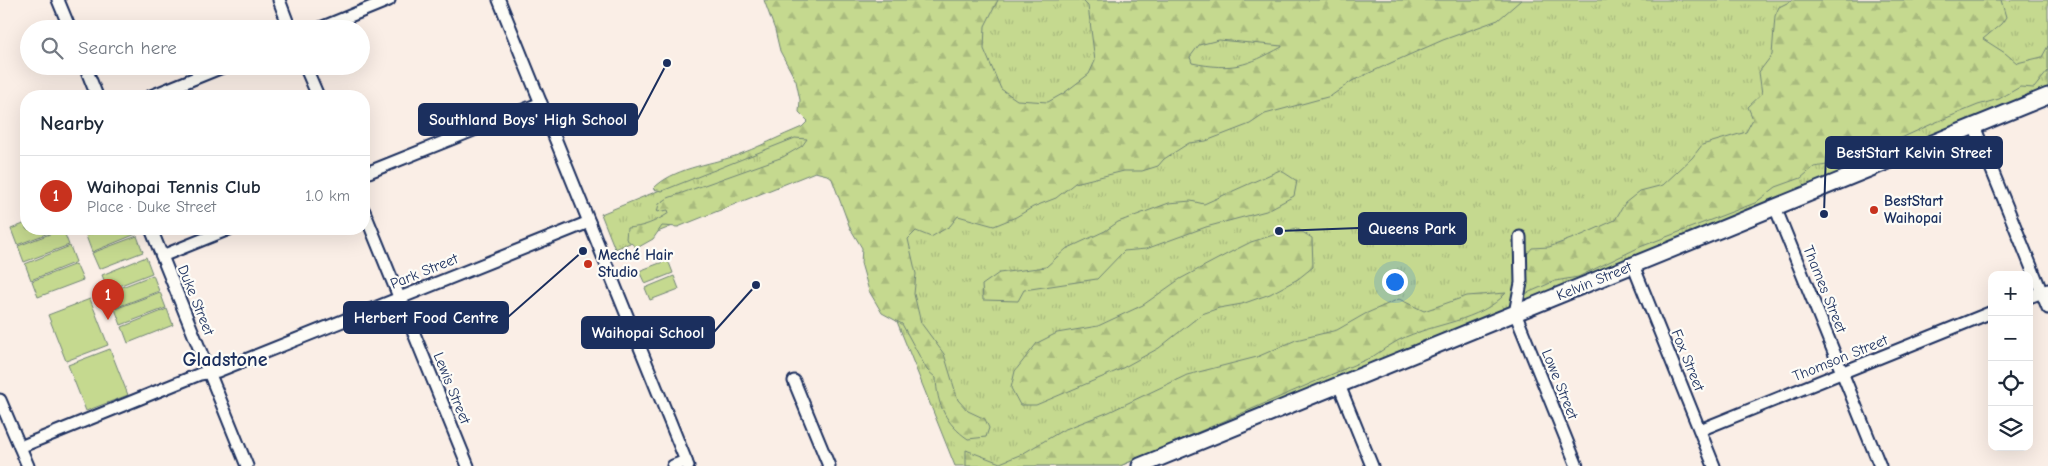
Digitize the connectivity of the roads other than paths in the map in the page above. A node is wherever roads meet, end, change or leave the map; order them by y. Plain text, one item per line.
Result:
1 (58, 0) edge
2 (279, 0) edge
3 (389, 0) edge
4 (499, 0) edge
5 (66, 20) edge
6 (287, 20) edge
7 (340, 20) edge
8 (89, 75) edge
9 (203, 75) edge
10 (309, 75) edge
11 (95, 90) edge
12 (166, 90) edge
13 (315, 90) edge
14 (2048, 96) edge
15 (541, 103) junction
16 (1974, 126) junction
17 (370, 172) edge
18 (1775, 207) junction
19 (589, 222) junction
20 (370, 225) edge
21 (153, 235) edge
22 (214, 235) edge
23 (1520, 237) dead end
24 (162, 256) junction
25 (1633, 265) junction
26 (2045, 291) edge
27 (2033, 296) edge
28 (399, 298) junction
29 (2048, 308) edge
30 (1515, 313) junction
31 (1988, 314) edge
32 (209, 373) junction
33 (1842, 373) junction
34 (794, 381) dead end
35 (1339, 384) junction
36 (0, 400) edge
37 (11, 427) junction
38 (1700, 430) junction
39 (0, 432) edge
40 (20, 447) junction
41 (687, 463) edge
42 (28, 466) edge
43 (247, 466) edge
44 (468, 466) edge
45 (673, 466) edge
46 (829, 466) edge
47 (1140, 466) edge
48 (1372, 466) edge
49 (1577, 466) edge
50 (1714, 466) edge
51 (1880, 466) edge

1 - 5 street
2 - 6 street
3 - 7 street
4 - 15 street
8 - 11 street
9 - 12 street
10 - 13 street
14 - 16 main road, Kelvin Street
15 - 17 street
15 - 19 street
16 - 18 main road, Kelvin Street
16 - 26 street
18 - 25 main road, Kelvin Street
18 - 33 street, Thames Street
19 - 28 street, Park Street
19 - 41 street
20 - 28 street, Lewis Street
21 - 24 street, Duke Street
22 - 24 street
23 - 30 street
24 - 32 street, Duke Street
25 - 30 main road, Kelvin Street
25 - 38 street, Fox Street
26 - 27 street
26 - 29 street
28 - 32 street, Park Street
28 - 44 street, Lewis Street
30 - 35 main road, Kelvin Street
30 - 49 street, Lowe Street
31 - 33 street, Thomson Street
32 - 40 street, Park Street
32 - 43 street, Duke Street
33 - 38 street, Thomson Street
33 - 51 street, Thames Street
34 - 46 street
35 - 47 main road, Kelvin Street
35 - 48 street
36 - 37 street
37 - 39 street
37 - 40 street
38 - 50 street, Fox Street
40 - 42 street
41 - 45 street

